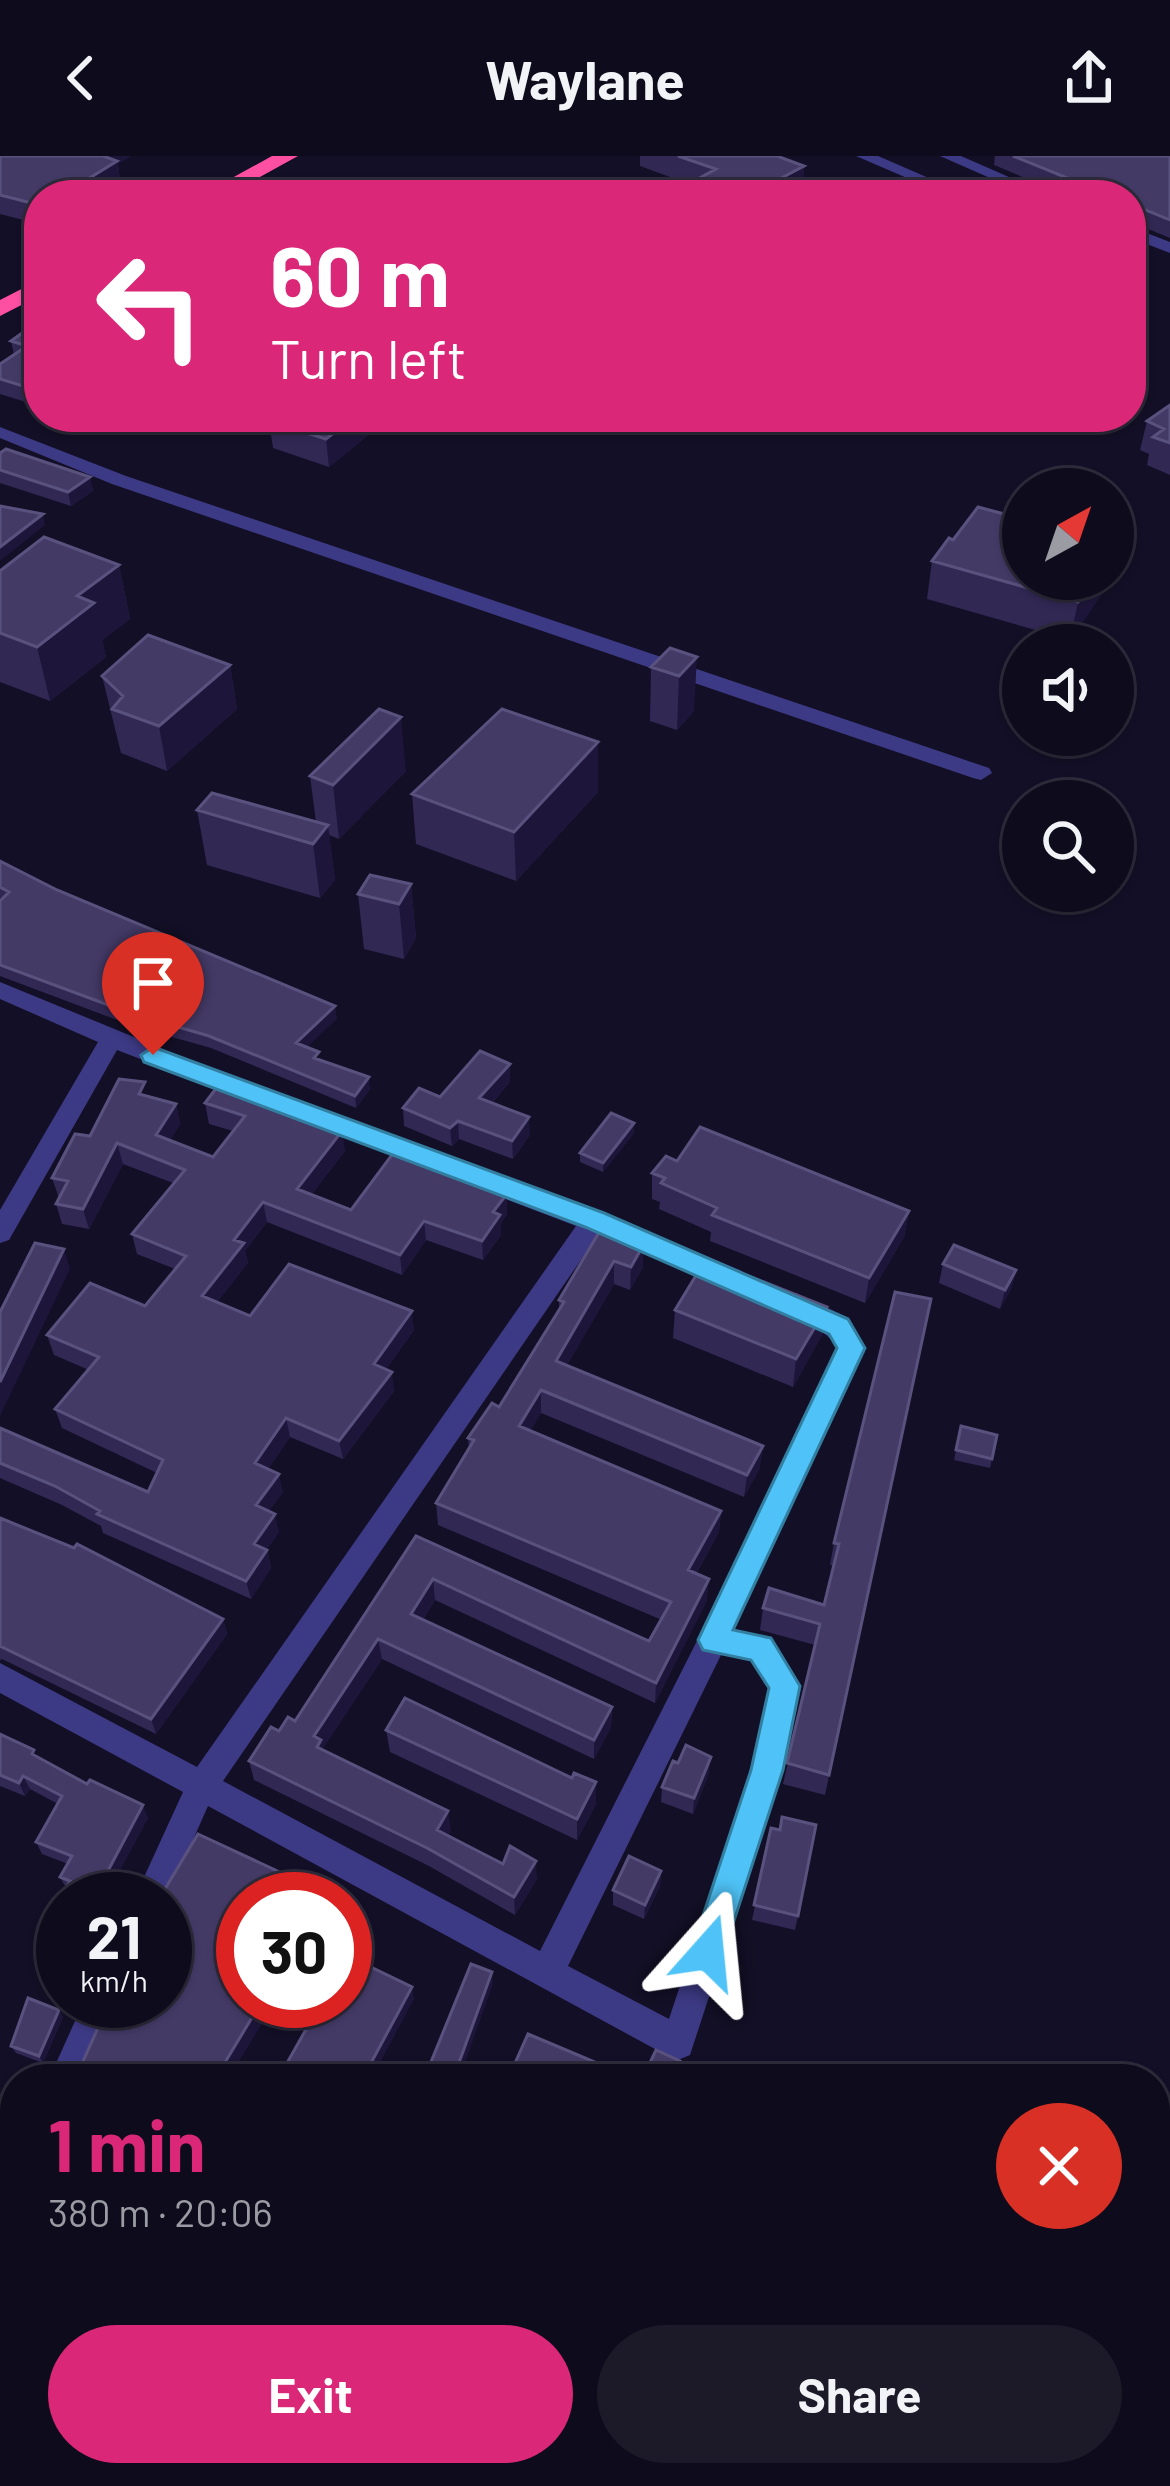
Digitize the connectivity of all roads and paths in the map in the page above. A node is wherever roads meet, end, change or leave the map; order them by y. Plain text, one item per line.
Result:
1 (288, 156) edge
2 (864, 156) edge
3 (948, 156) edge
4 (241, 180) edge
5 (922, 180) edge
6 (1006, 180) edge
7 (0, 432) edge
8 (980, 773) dead end
9 (0, 990) edge
10 (111, 1040) junction
11 (594, 1220) junction
12 (0, 1233) edge
13 (713, 1640) junction
14 (0, 1677) edge
15 (202, 1787) junction
16 (163, 1872) edge
17 (546, 1976) junction
18 (90, 2028) edge
19 (73, 2064) edge

1 - 4 highway
2 - 5 street
3 - 6 street
7 - 8 street
9 - 10 street
10 - 11 street
10 - 12 street
11 - 13 street
11 - 15 street
13 - 17 street
13 - 17 street
14 - 15 street
15 - 16 street
15 - 17 street
18 - 19 street

